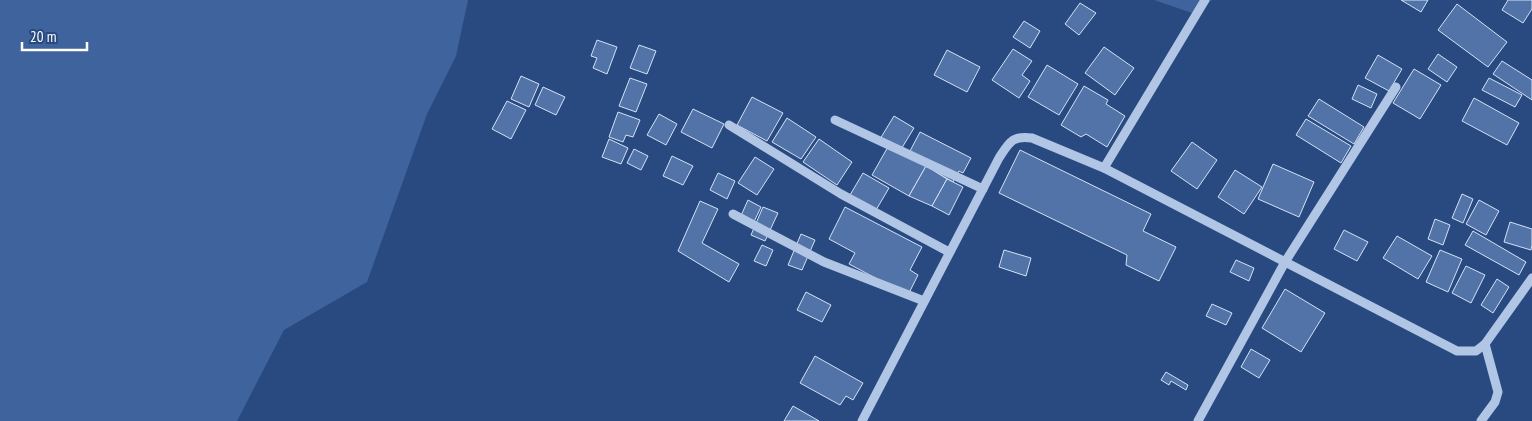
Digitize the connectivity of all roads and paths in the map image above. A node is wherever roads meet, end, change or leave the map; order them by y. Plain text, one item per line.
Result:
1 (1206, 0) edge
2 (1396, 87) dead end
3 (835, 120) dead end
4 (729, 125) dead end
5 (1104, 168) junction
6 (983, 189) junction
7 (733, 214) dead end
8 (949, 252) junction
9 (1285, 262) junction
10 (1532, 278) edge
11 (924, 301) junction
12 (1485, 344) junction
13 (862, 421) edge
14 (1198, 421) edge
15 (1481, 421) edge

1 - 5 street
2 - 9 street
3 - 6 street
4 - 8 street
5 - 6 street
5 - 9 street
6 - 8 street
7 - 11 street
8 - 11 street
9 - 12 street
9 - 14 street
10 - 12 street
11 - 13 street
12 - 15 street

